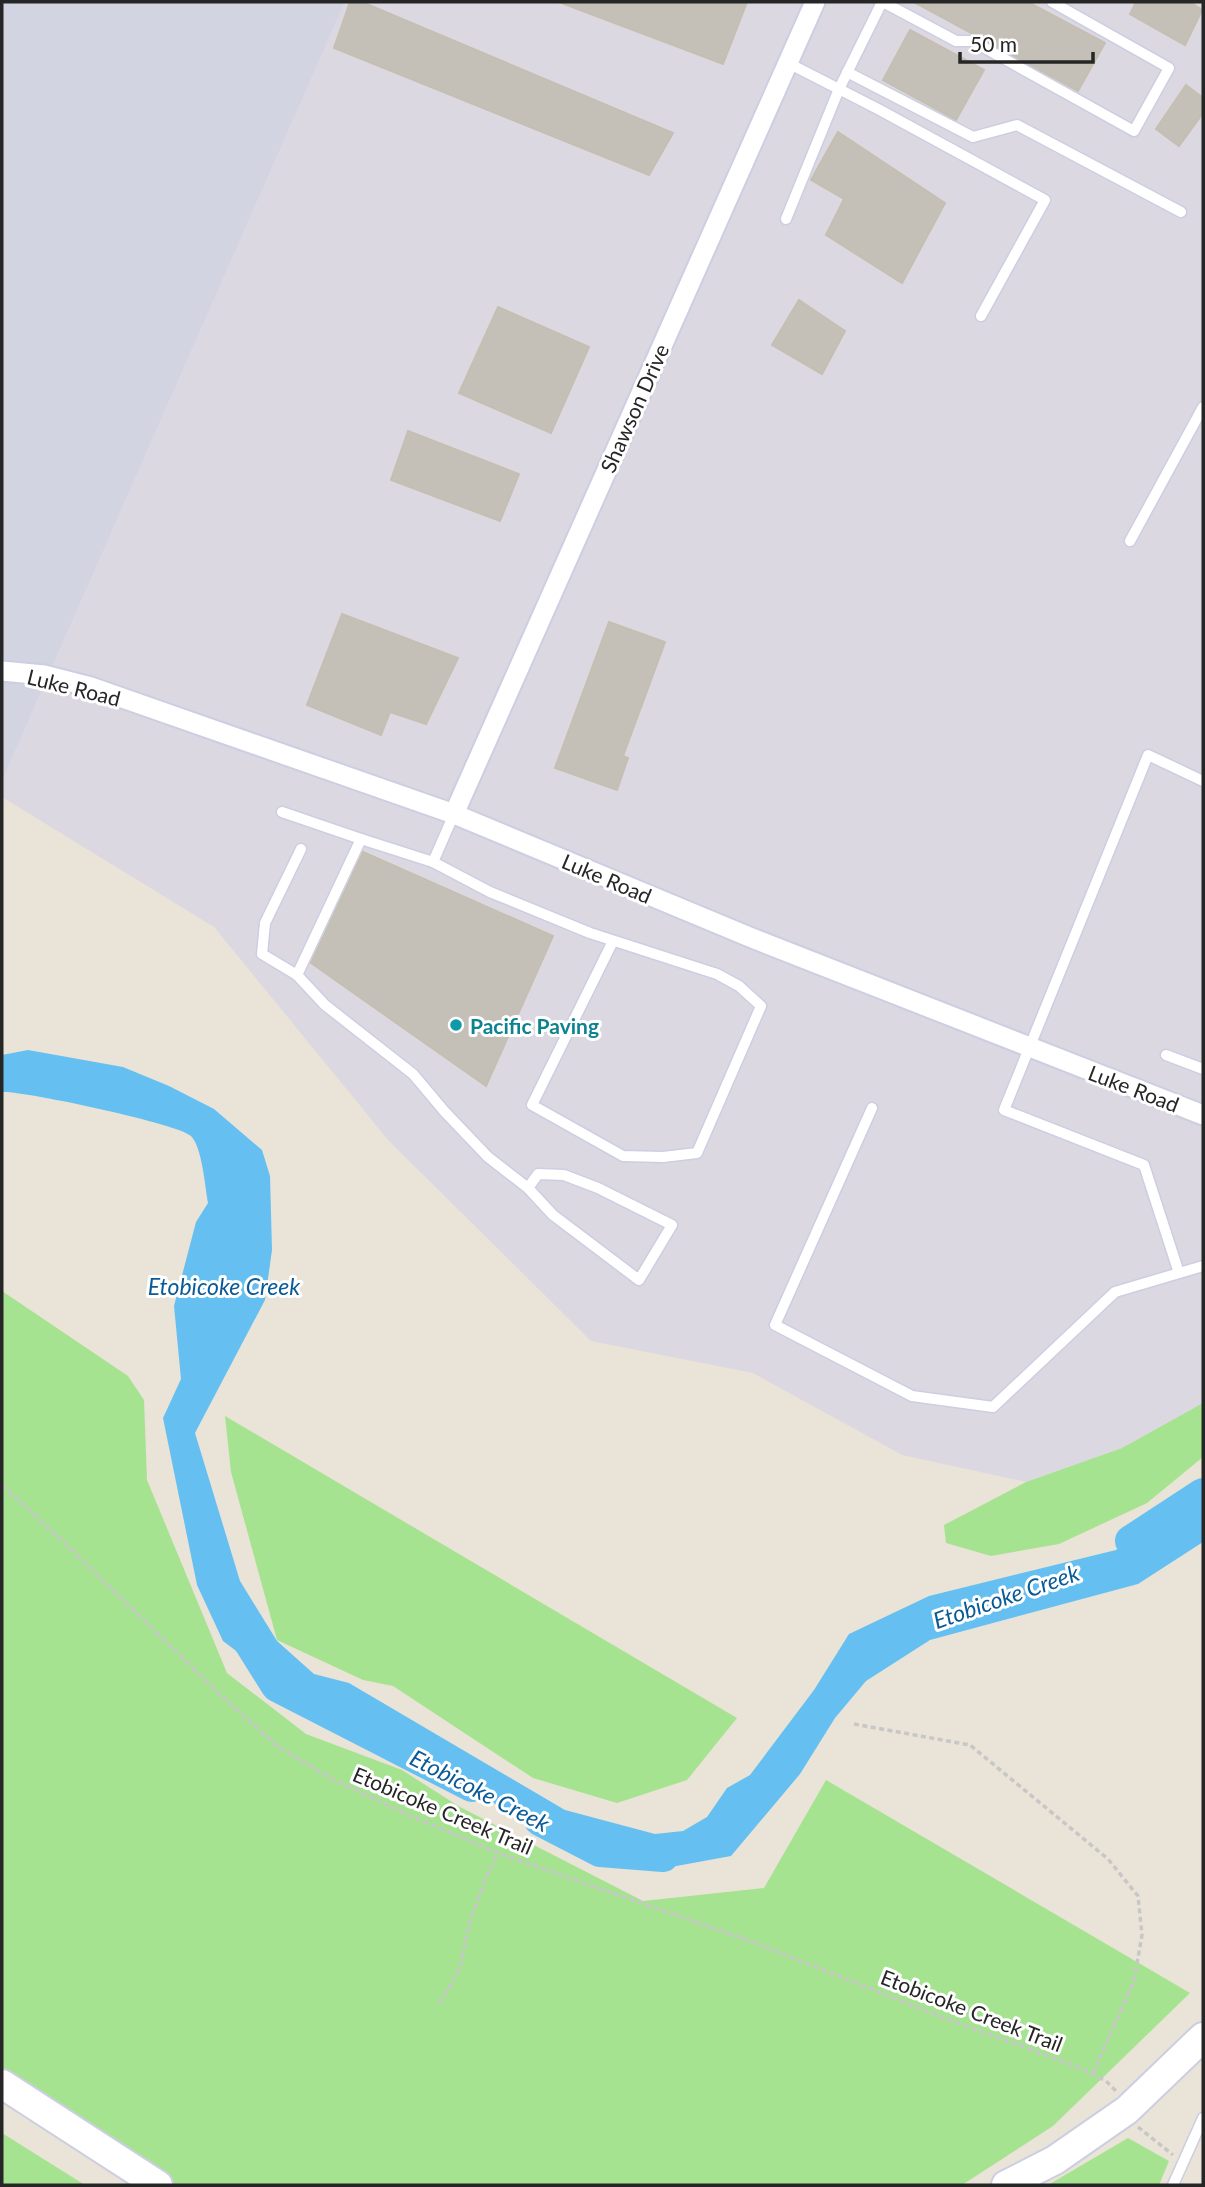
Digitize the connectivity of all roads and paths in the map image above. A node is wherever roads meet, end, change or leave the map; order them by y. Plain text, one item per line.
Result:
1 (815, 2) edge
2 (883, 2) edge
3 (1052, 2) edge
4 (788, 63) junction
5 (847, 72) junction
6 (839, 89) junction
7 (1181, 212) dead end
8 (786, 219) dead end
9 (981, 316) dead end
10 (1203, 407) edge
11 (1129, 541) dead end
12 (2, 671) edge
13 (1203, 781) edge
14 (282, 812) dead end
15 (454, 814) junction
16 (361, 839) junction
17 (302, 849) dead end
18 (433, 862) junction
19 (613, 941) junction
20 (297, 975) junction
21 (1029, 1047) junction
22 (1166, 1055) dead end
23 (1203, 1069) edge
24 (872, 1108) dead end
25 (1203, 1115) edge
26 (528, 1188) junction
27 (1203, 1266) edge
28 (1179, 1273) junction
29 (2, 1485) edge
30 (854, 1724) dead end
31 (498, 1853) junction
32 (440, 2003) dead end
33 (1203, 2037) edge
34 (1076, 2066) dead end
35 (1093, 2073) dead end
36 (2, 2084) edge
37 (1203, 2118) edge
38 (158, 2185) edge
39 (1006, 2185) edge
40 (1173, 2185) edge

1 - 4 street, Shawson Drive
2 - 3 lane
2 - 5 lane
4 - 6 lane
4 - 15 street, Shawson Drive
5 - 6 lane
5 - 7 lane
6 - 8 lane
6 - 9 lane
10 - 11 lane
12 - 15 street, Luke Road
13 - 21 lane
14 - 16 lane
15 - 18 lane
15 - 21 street, Luke Road
16 - 18 lane
16 - 20 lane
17 - 20 lane
18 - 19 lane
19 - 19 lane
20 - 26 lane
21 - 25 street, Luke Road
21 - 28 lane
22 - 23 lane
24 - 28 lane
26 - 26 lane
27 - 28 lane
29 - 31 path, Etobicoke Creek Trail
30 - 35 path
31 - 32 path
31 - 34 path, Etobicoke Creek Trail
33 - 39 street
36 - 38 street
37 - 40 lane

